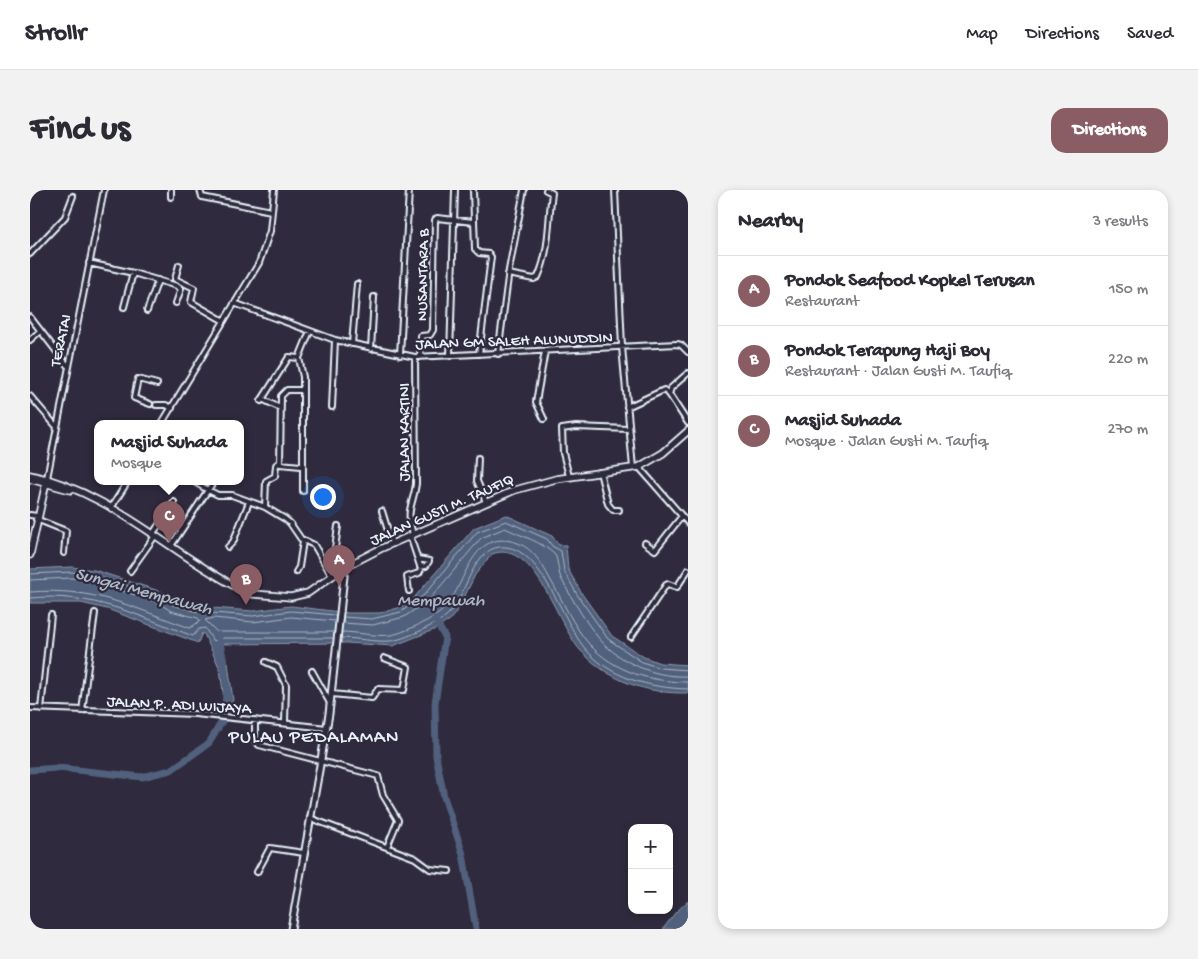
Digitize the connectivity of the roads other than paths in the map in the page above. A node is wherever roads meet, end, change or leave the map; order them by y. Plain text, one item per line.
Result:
1 (104, 190) edge
2 (171, 190) edge
3 (200, 190) edge
4 (274, 190) edge
5 (409, 190) edge
6 (455, 190) edge
7 (473, 190) edge
8 (524, 190) edge
9 (546, 190) edge
10 (616, 190) edge
11 (73, 196) dead end
12 (171, 197) dead end
13 (272, 211) junction
14 (453, 220) junction
15 (474, 222) junction
16 (30, 254) edge
17 (89, 263) junction
18 (179, 265) dead end
19 (133, 273) junction
20 (508, 274) junction
21 (158, 280) junction
22 (357, 284) dead end
23 (374, 297) dead end
24 (176, 303) dead end
25 (234, 303) junction
26 (124, 307) dead end
27 (147, 311) dead end
28 (30, 317) edge
29 (224, 321) junction
30 (40, 331) junction
31 (310, 331) junction
32 (30, 340) edge
33 (335, 340) junction
34 (352, 344) junction
35 (622, 347) junction
36 (371, 348) junction
37 (545, 351) junction
38 (688, 352) edge
39 (479, 354) junction
40 (498, 354) junction
41 (400, 355) junction
42 (450, 356) junction
43 (417, 357) junction
44 (299, 358) junction
45 (67, 365) junction
46 (688, 373) edge
47 (157, 384) dead end
48 (303, 390) junction
49 (669, 394) junction
50 (30, 396) edge
51 (150, 404) dead end
52 (156, 405) dead end
53 (332, 407) dead end
54 (627, 407) junction
55 (172, 408) junction
56 (280, 408) junction
57 (544, 418) dead end
58 (164, 420) edge
59 (688, 423) edge
60 (56, 426) junction
61 (629, 428) junction
62 (688, 431) edge
63 (478, 458) dead end
64 (280, 462) junction
65 (301, 466) junction
66 (636, 467) junction
67 (600, 472) junction
68 (30, 474) edge
69 (569, 476) junction
70 (30, 479) edge
71 (46, 481) junction
72 (125, 485) edge
73 (200, 485) edge
74 (211, 485) edge
75 (208, 490) junction
76 (303, 491) dead end
77 (174, 502) dead end
78 (249, 502) junction
79 (486, 502) junction
80 (265, 507) junction
81 (111, 508) junction
82 (382, 510) dead end
83 (619, 510) dead end
84 (30, 515) edge
85 (682, 516) junction
86 (37, 518) junction
87 (688, 523) edge
88 (338, 526) dead end
89 (412, 535) junction
90 (153, 536) junction
91 (303, 541) junction
92 (645, 543) dead end
93 (392, 544) junction
94 (170, 546) junction
95 (228, 547) dead end
96 (64, 553) dead end
97 (30, 555) edge
98 (418, 560) junction
99 (420, 566) junction
100 (345, 567) junction
101 (130, 570) dead end
102 (688, 570) edge
103 (296, 572) dead end
104 (334, 575) junction
105 (409, 591) dead end
106 (96, 613) dead end
107 (51, 615) dead end
108 (631, 637) dead end
109 (384, 658) dead end
110 (266, 662) dead end
111 (312, 671) dead end
112 (332, 694) junction
113 (331, 705) junction
114 (30, 708) edge
115 (41, 709) junction
116 (82, 711) junction
117 (255, 720) junction
118 (285, 722) junction
119 (327, 728) junction
120 (321, 761) junction
121 (310, 818) junction
122 (387, 848) junction
123 (304, 853) junction
124 (449, 871) dead end
125 (257, 872) dead end
126 (291, 929) edge

1 - 17 street, TERATAI
2 - 12 street
3 - 13 street
4 - 13 street
5 - 41 street
6 - 14 street
7 - 15 street
8 - 20 street
9 - 20 street
10 - 35 street
11 - 16 street
13 - 25 street
14 - 15 street
14 - 42 street, NUSANTARA B
14 - 43 street, NUSANTARA B
15 - 39 street
17 - 19 street
17 - 45 street, TERATAI
18 - 29 street
19 - 21 street
19 - 26 street
20 - 40 street
21 - 24 street
21 - 27 street
22 - 34 street
23 - 36 street
25 - 29 street
25 - 31 street, JALAN GM SALEH ALUNUDDIN
28 - 30 street
29 - 55 street
30 - 32 street
30 - 45 street
31 - 33 street, JALAN GM SALEH ALUNUDDIN
31 - 44 street
33 - 34 street, JALAN GM SALEH ALUNUDDIN
33 - 53 street
34 - 36 street, JALAN GM SALEH ALUNUDDIN
35 - 37 street, JALAN GM SALEH ALUNUDDIN
35 - 38 street, JALAN GM SALEH ALUNUDDIN
35 - 54 street
36 - 41 street, JALAN GM SALEH ALUNUDDIN
37 - 40 street, JALAN GM SALEH ALUNUDDIN
37 - 57 street
39 - 40 street, JALAN GM SALEH ALUNUDDIN
39 - 42 street, JALAN GM SALEH ALUNUDDIN
41 - 43 street, JALAN GM SALEH ALUNUDDIN
42 - 43 street, JALAN GM SALEH ALUNUDDIN
43 - 89 street, JALAN KARTINI
44 - 48 street
44 - 56 street
45 - 60 street, TERATAI
46 - 49 street
47 - 51 street
48 - 56 street
48 - 65 street
49 - 54 street
49 - 59 street
50 - 60 street
52 - 55 street
54 - 61 street
55 - 58 street
56 - 64 street
60 - 71 street, TERATAI
61 - 66 street
61 - 69 street
62 - 66 main road, JALAN GUSTI M. TAUFIQ
63 - 79 street
64 - 65 street
64 - 80 street
65 - 76 street
66 - 67 main road, JALAN GUSTI M. TAUFIQ
66 - 85 street
67 - 69 main road, JALAN GUSTI M. TAUFIQ
67 - 83 street
68 - 71 main road, JALAN GUSTI M. TAUFIQ
69 - 79 main road, JALAN GUSTI M. TAUFIQ
70 - 71 main road, JALAN GUSTI M. TAUFIQ
71 - 81 main road, JALAN GUSTI M. TAUFIQ
71 - 86 main road, TERATAI
72 - 81 street
73 - 75 street
74 - 75 street
75 - 78 street
75 - 94 street
77 - 90 street
78 - 80 street
78 - 95 street
79 - 89 main road, JALAN GUSTI M. TAUFIQ
80 - 91 street
81 - 90 main road, JALAN GUSTI M. TAUFIQ
82 - 93 street
84 - 86 street
85 - 87 street
85 - 92 street
86 - 96 street
86 - 97 main road, TERATAI
88 - 104 street
89 - 93 main road, JALAN GUSTI M. TAUFIQ
89 - 98 street, JALAN KARTINI
90 - 94 main road, JALAN GUSTI M. TAUFIQ
90 - 101 street
91 - 103 street
91 - 104 street
93 - 100 main road, JALAN GUSTI M. TAUFIQ
94 - 104 main road, JALAN GUSTI M. TAUFIQ
98 - 99 street
98 - 99 street
99 - 105 street
100 - 104 main road, JALAN GUSTI M. TAUFIQ
100 - 112 street
102 - 108 street
106 - 116 street
107 - 115 street
109 - 112 street
110 - 118 street
111 - 113 street
112 - 113 street
113 - 119 street
114 - 115 street, JALAN P. ADI WIJAYA
115 - 116 street, JALAN P. ADI WIJAYA
116 - 117 street, JALAN P. ADI WIJAYA
117 - 118 street, JALAN P. ADI WIJAYA
117 - 120 street
118 - 119 street, JALAN P. ADI WIJAYA
119 - 120 street
120 - 121 street
120 - 122 street
121 - 122 street
121 - 123 street
122 - 124 street
123 - 125 street
123 - 126 street

